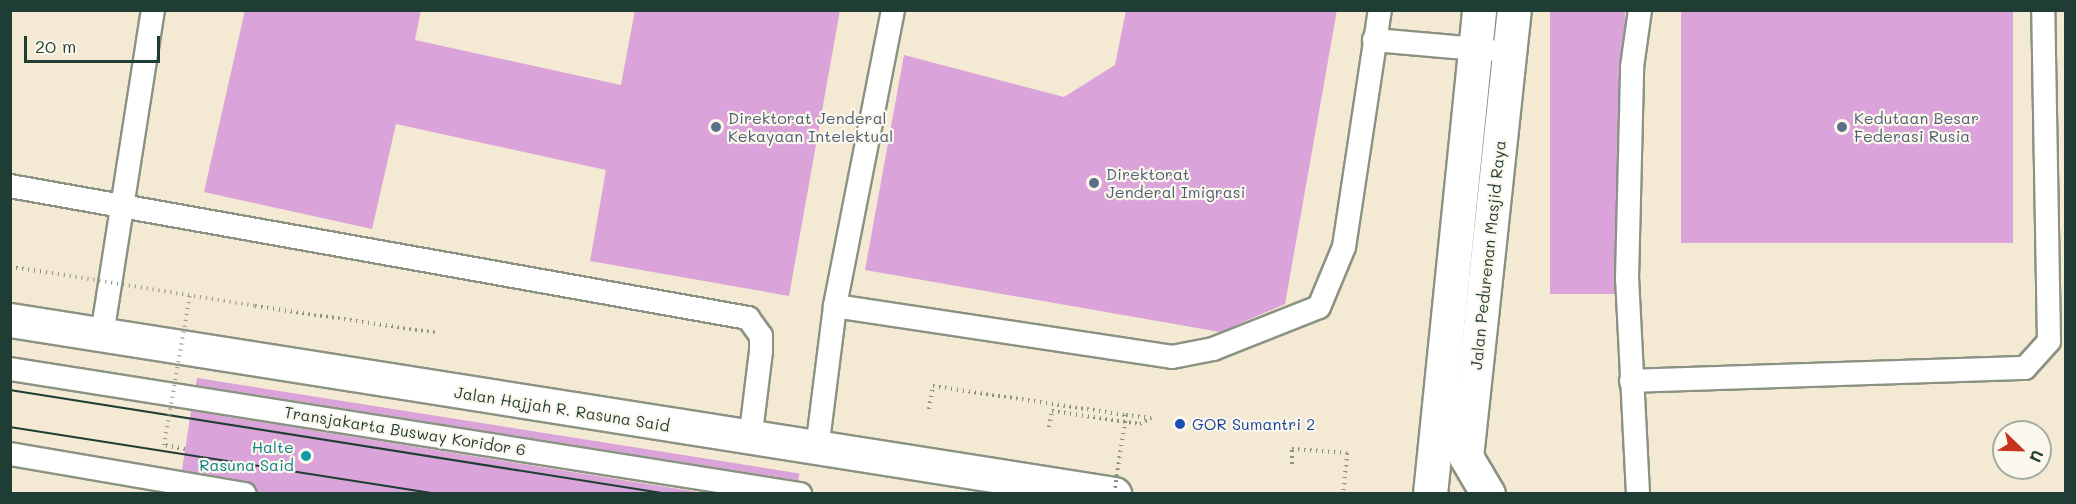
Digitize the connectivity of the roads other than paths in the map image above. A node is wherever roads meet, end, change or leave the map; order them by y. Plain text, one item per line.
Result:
1 (153, 10) edge
2 (893, 10) edge
3 (1380, 10) edge
4 (1479, 10) edge
5 (1514, 10) edge
6 (1640, 10) edge
7 (2043, 10) edge
8 (1374, 40) junction
9 (1474, 49) junction
10 (1510, 50) junction
11 (10, 186) edge
12 (121, 210) junction
13 (835, 306) junction
14 (10, 320) edge
15 (102, 335) junction
16 (10, 369) edge
17 (1631, 381) junction
18 (750, 440) junction
19 (817, 449) junction
20 (10, 454) edge
21 (245, 494) edge
22 (800, 494) edge
23 (1114, 494) edge
24 (1430, 494) edge
25 (1488, 494) edge
26 (1638, 494) edge

1 - 12 lane
2 - 13 lane
3 - 8 lane
4 - 9 main road, Jalan Pedurenan Masjid Raya
5 - 10 main road, Jalan Pedurenan Masjid Raya
6 - 17 lane
7 - 17 lane
8 - 9 lane
8 - 13 lane
9 - 10 lane
9 - 24 main road, Jalan Pedurenan Masjid Raya
10 - 25 main road, Jalan Pedurenan Masjid Raya
11 - 12 lane
12 - 15 lane
12 - 18 lane
13 - 19 lane
14 - 15 main road, Jalan Hajjah R. Rasuna Said
15 - 18 main road, Jalan Hajjah R. Rasuna Said
16 - 22 lane, Transjakarta Busway Koridor 6
17 - 26 lane
18 - 19 main road, Jalan Hajjah R. Rasuna Said
19 - 23 main road, Jalan Hajjah R. Rasuna Said
20 - 21 lane

